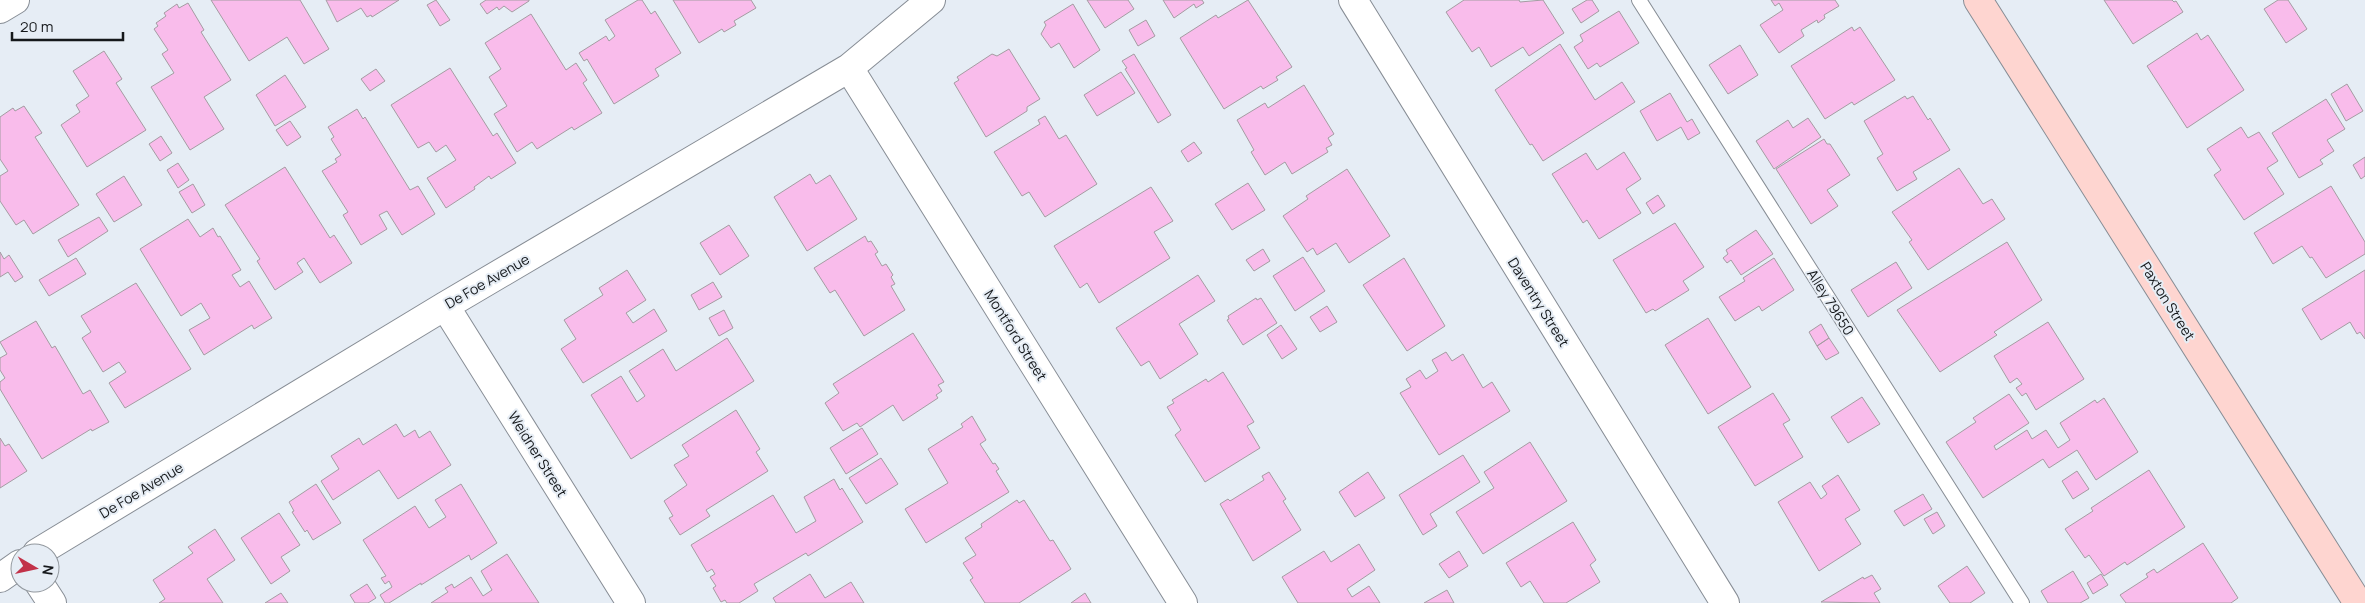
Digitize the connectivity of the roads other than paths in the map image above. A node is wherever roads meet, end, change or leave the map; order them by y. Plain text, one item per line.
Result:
1 (15, 0) edge
2 (931, 0) edge
3 (1353, 0) edge
4 (1639, 0) edge
5 (1978, 0) edge
6 (0, 10) edge
7 (850, 68) junction
8 (445, 306) junction
9 (54, 543) edge
10 (2359, 596) edge
11 (631, 603) edge
12 (1183, 603) edge
13 (1725, 603) edge
14 (2022, 603) edge

1 - 6 street
2 - 7 street, De Foe Avenue
3 - 13 street, Daventry Street
4 - 14 lane, Alley 79650
5 - 10 main road, Paxton Street
7 - 8 street, De Foe Avenue
7 - 12 street, Montford Street
8 - 9 street, De Foe Avenue
8 - 11 street, Weidner Street

